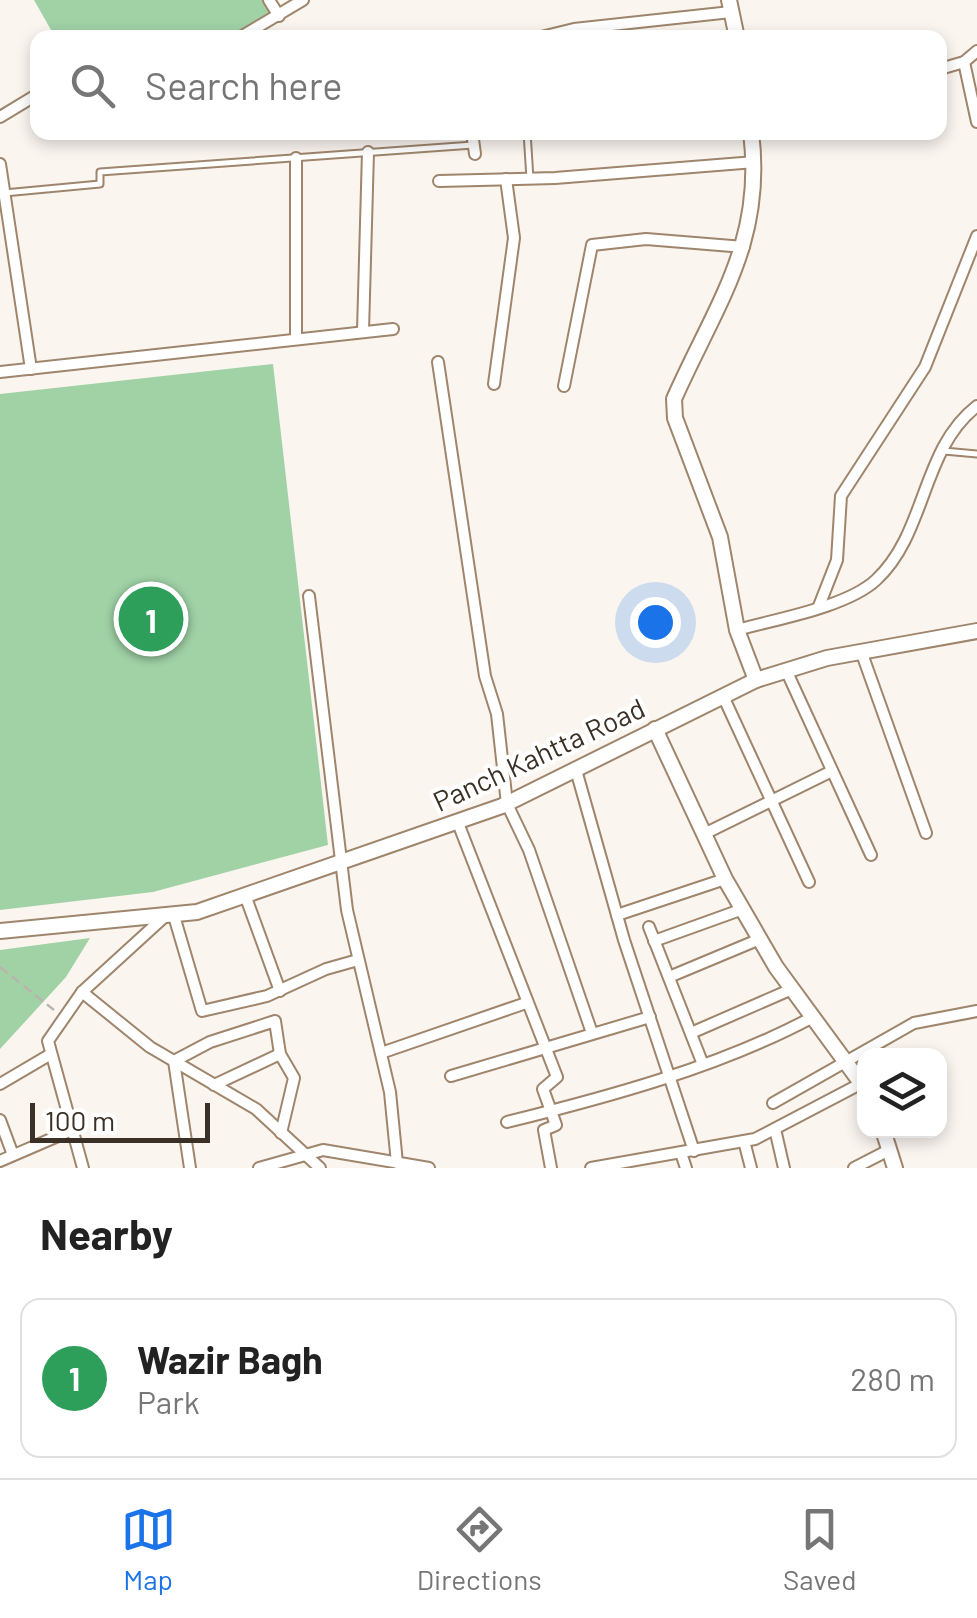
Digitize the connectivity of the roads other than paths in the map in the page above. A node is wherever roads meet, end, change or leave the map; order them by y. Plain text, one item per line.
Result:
1 (269, 0) edge
2 (303, 0) edge
3 (730, 6) edge
4 (279, 16) junction
5 (254, 30) edge
6 (591, 30) edge
7 (977, 51) edge
8 (964, 62) junction
9 (947, 66) edge
10 (30, 99) edge
11 (0, 117) edge
12 (977, 122) edge
13 (528, 140) edge
14 (752, 140) edge
15 (474, 144) edge
16 (368, 152) junction
17 (296, 158) junction
18 (755, 162) junction
19 (0, 164) edge
20 (506, 179) junction
21 (530, 179) junction
22 (439, 181) dead end
23 (4, 193) junction
24 (977, 236) edge
25 (744, 247) junction
26 (393, 329) dead end
27 (362, 331) junction
28 (296, 338) junction
29 (438, 362) dead end
30 (31, 369) junction
31 (0, 372) edge
32 (494, 384) dead end
33 (564, 386) dead end
34 (977, 406) edge
35 (941, 450) junction
36 (977, 454) edge
37 (309, 596) dead end
38 (819, 606) junction
39 (738, 630) junction
40 (977, 632) edge
41 (862, 651) junction
42 (786, 670) junction
43 (756, 680) junction
44 (723, 696) junction
45 (655, 729) junction
46 (576, 770) junction
47 (832, 770) junction
48 (772, 800) junction
49 (506, 804) junction
50 (458, 822) junction
51 (926, 833) dead end
52 (704, 834) junction
53 (871, 855) dead end
54 (343, 865) junction
55 (726, 879) junction
56 (810, 882) dead end
57 (245, 895) junction
58 (743, 909) junction
59 (617, 915) junction
60 (168, 917) junction
61 (649, 928) dead end
62 (0, 931) edge
63 (760, 939) junction
64 (654, 941) junction
65 (358, 960) junction
66 (669, 977) junction
67 (792, 990) junction
68 (280, 991) junction
69 (82, 992) junction
70 (526, 1003) junction
71 (977, 1011) edge
72 (650, 1016) junction
73 (811, 1018) junction
74 (592, 1032) junction
75 (691, 1033) junction
76 (544, 1046) junction
77 (380, 1053) junction
78 (51, 1054) junction
79 (280, 1054) junction
80 (845, 1060) junction
81 (174, 1061) junction
82 (702, 1062) junction
83 (669, 1074) junction
84 (451, 1076) dead end
85 (857, 1077) edge
86 (0, 1084) edge
87 (214, 1085) junction
88 (857, 1088) edge
89 (773, 1103) dead end
90 (552, 1111) junction
91 (0, 1120) edge
92 (507, 1122) dead end
93 (775, 1129) junction
94 (72, 1130) junction
95 (281, 1133) junction
96 (885, 1138) edge
97 (744, 1141) junction
98 (694, 1150) junction
99 (889, 1150) junction
100 (681, 1153) junction
101 (13, 1155) junction
102 (303, 1155) junction
103 (0, 1161) edge
104 (397, 1162) junction
105 (282, 1165) edge
106 (626, 1166) edge
107 (82, 1168) edge
108 (190, 1168) edge
109 (258, 1168) edge
110 (320, 1168) edge
111 (429, 1168) edge
112 (550, 1168) edge
113 (591, 1168) edge
114 (686, 1168) edge
115 (751, 1168) edge
116 (784, 1168) edge
117 (854, 1168) edge
118 (895, 1168) edge

1 - 4 street
2 - 4 street
3 - 6 street
4 - 5 street
7 - 8 street
8 - 9 street
8 - 12 street
10 - 11 street
13 - 21 lane
14 - 18 main road
15 - 16 lane
16 - 17 lane
16 - 27 street
17 - 23 lane
17 - 28 street
18 - 21 street
18 - 25 main road
19 - 23 street
20 - 21 street
20 - 22 street
20 - 32 street
23 - 30 street
24 - 38 street
25 - 33 street
25 - 39 main road
26 - 27 street
27 - 28 street
28 - 30 street
29 - 49 street
30 - 31 street
34 - 35 street
35 - 36 lane
35 - 38 street
37 - 54 street
38 - 39 street
39 - 43 main road
40 - 41 main road, Panch Kahtta Road
41 - 42 main road, Panch Kahtta Road
41 - 51 street
42 - 43 main road, Panch Kahtta Road
42 - 47 street
43 - 44 main road, Panch Kahtta Road
44 - 45 main road, Panch Kahtta Road
44 - 48 street
45 - 46 main road, Panch Kahtta Road
45 - 52 main road
46 - 49 main road, Panch Kahtta Road
46 - 59 street
47 - 48 street
47 - 53 street
48 - 52 street
48 - 56 street
49 - 50 main road, Panch Kahtta Road
49 - 74 street
50 - 54 main road, Panch Kahtta Road
50 - 70 street
52 - 55 main road
54 - 57 main road, Panch Kahtta Road
54 - 65 street
55 - 58 main road
55 - 59 street
57 - 60 main road, Panch Kahtta Road
57 - 68 street
58 - 63 main road
58 - 64 street
59 - 72 street
60 - 62 main road, Panch Kahtta Road
60 - 68 street
60 - 69 street
61 - 64 street
63 - 66 street
63 - 67 main road
64 - 66 street
65 - 68 street
65 - 77 street
66 - 75 street
67 - 73 main road
67 - 75 street
69 - 78 street
69 - 81 street
70 - 76 street
70 - 77 street
71 - 80 street
72 - 74 street
72 - 83 street
73 - 80 main road
73 - 82 street
74 - 76 street
75 - 82 street
76 - 84 street
76 - 90 street
77 - 104 street
78 - 86 street
78 - 94 street
79 - 81 street
79 - 87 street
79 - 95 street
80 - 85 main road
80 - 89 street
81 - 87 street
81 - 108 street
82 - 83 street
83 - 90 street
83 - 98 street
87 - 95 street
88 - 93 street
90 - 92 street
90 - 112 street
91 - 101 street
93 - 97 street
93 - 116 street
94 - 101 street
94 - 107 street
95 - 102 street
96 - 99 main road
97 - 98 street
97 - 115 street
98 - 100 street
99 - 117 street
99 - 118 main road
100 - 106 street
100 - 114 street
101 - 103 street
102 - 104 street
102 - 105 street
102 - 110 street
104 - 111 street
105 - 109 street
106 - 113 street

